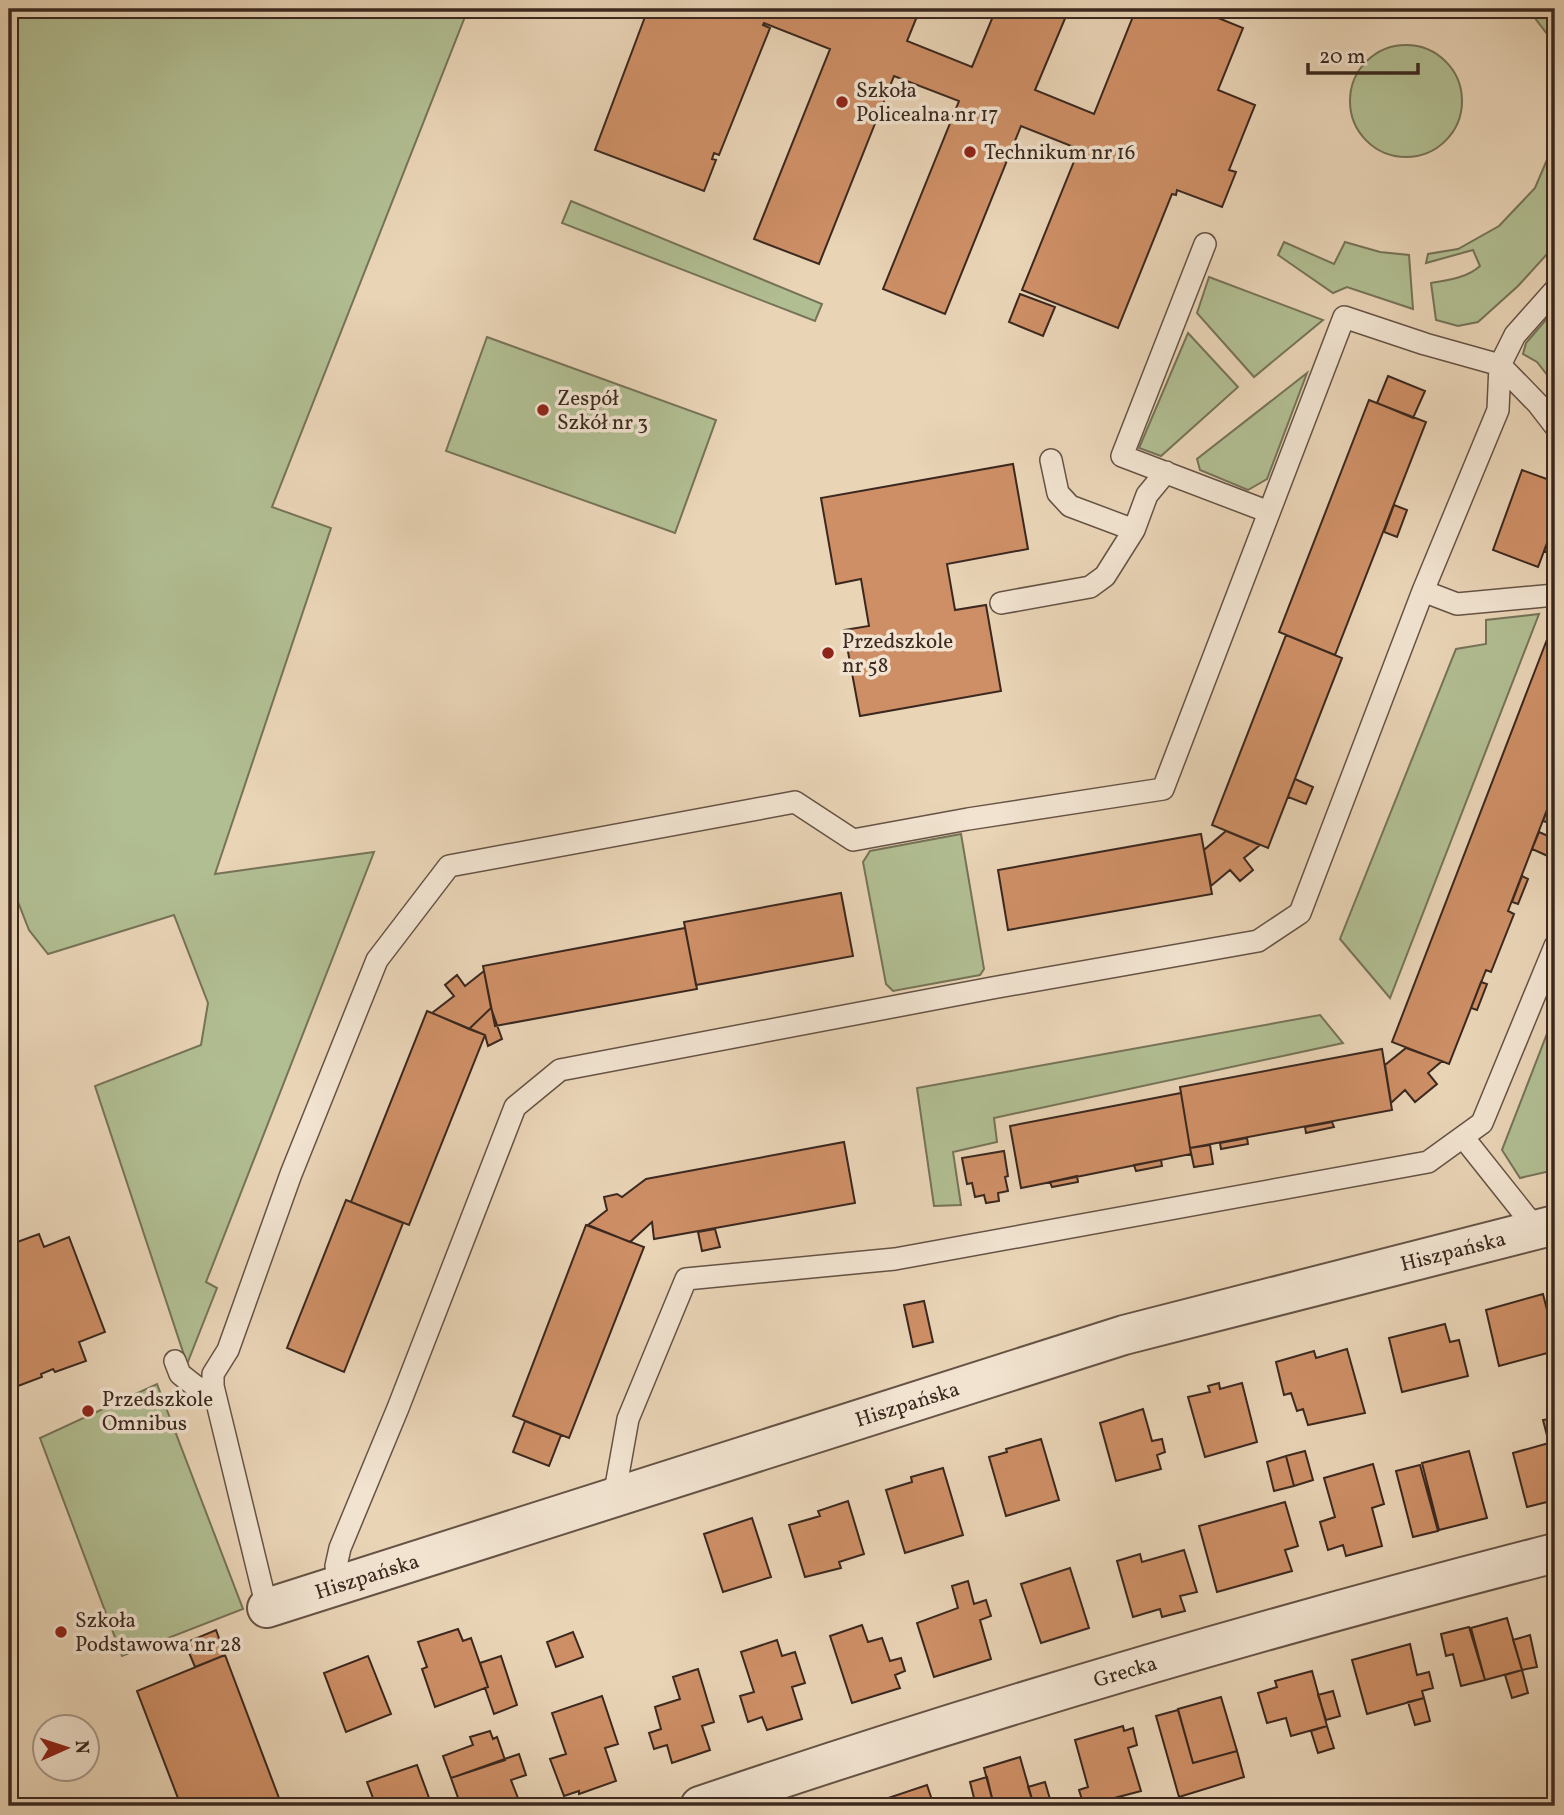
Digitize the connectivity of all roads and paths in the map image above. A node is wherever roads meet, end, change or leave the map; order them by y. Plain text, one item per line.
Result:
1 (1205, 244) dead end
2 (1555, 290) edge
3 (1500, 365) junction
4 (1555, 426) edge
5 (1051, 460) dead end
6 (1166, 472) junction
7 (1269, 512) junction
8 (1134, 530) junction
9 (1423, 591) junction
10 (1555, 595) edge
11 (1001, 603) dead end
12 (1555, 946) edge
13 (1463, 1137) junction
14 (1546, 1227) edge
15 (175, 1361) dead end
16 (213, 1386) junction
17 (614, 1497) junction
18 (1555, 1553) edge
19 (342, 1584) junction
20 (267, 1608) joint
21 (700, 1806) edge

1 - 6 lane
2 - 3 lane
3 - 4 lane
3 - 7 lane
3 - 9 lane
5 - 8 lane
6 - 7 lane
6 - 8 lane
7 - 16 lane
8 - 11 lane
9 - 10 lane
9 - 19 lane
12 - 13 lane
13 - 14 lane
13 - 17 lane
14 - 17 street, Hiszpańska
15 - 16 lane
16 - 20 lane
17 - 19 street, Hiszpańska
18 - 21 street, Grecka
19 - 20 street, Hiszpańska

